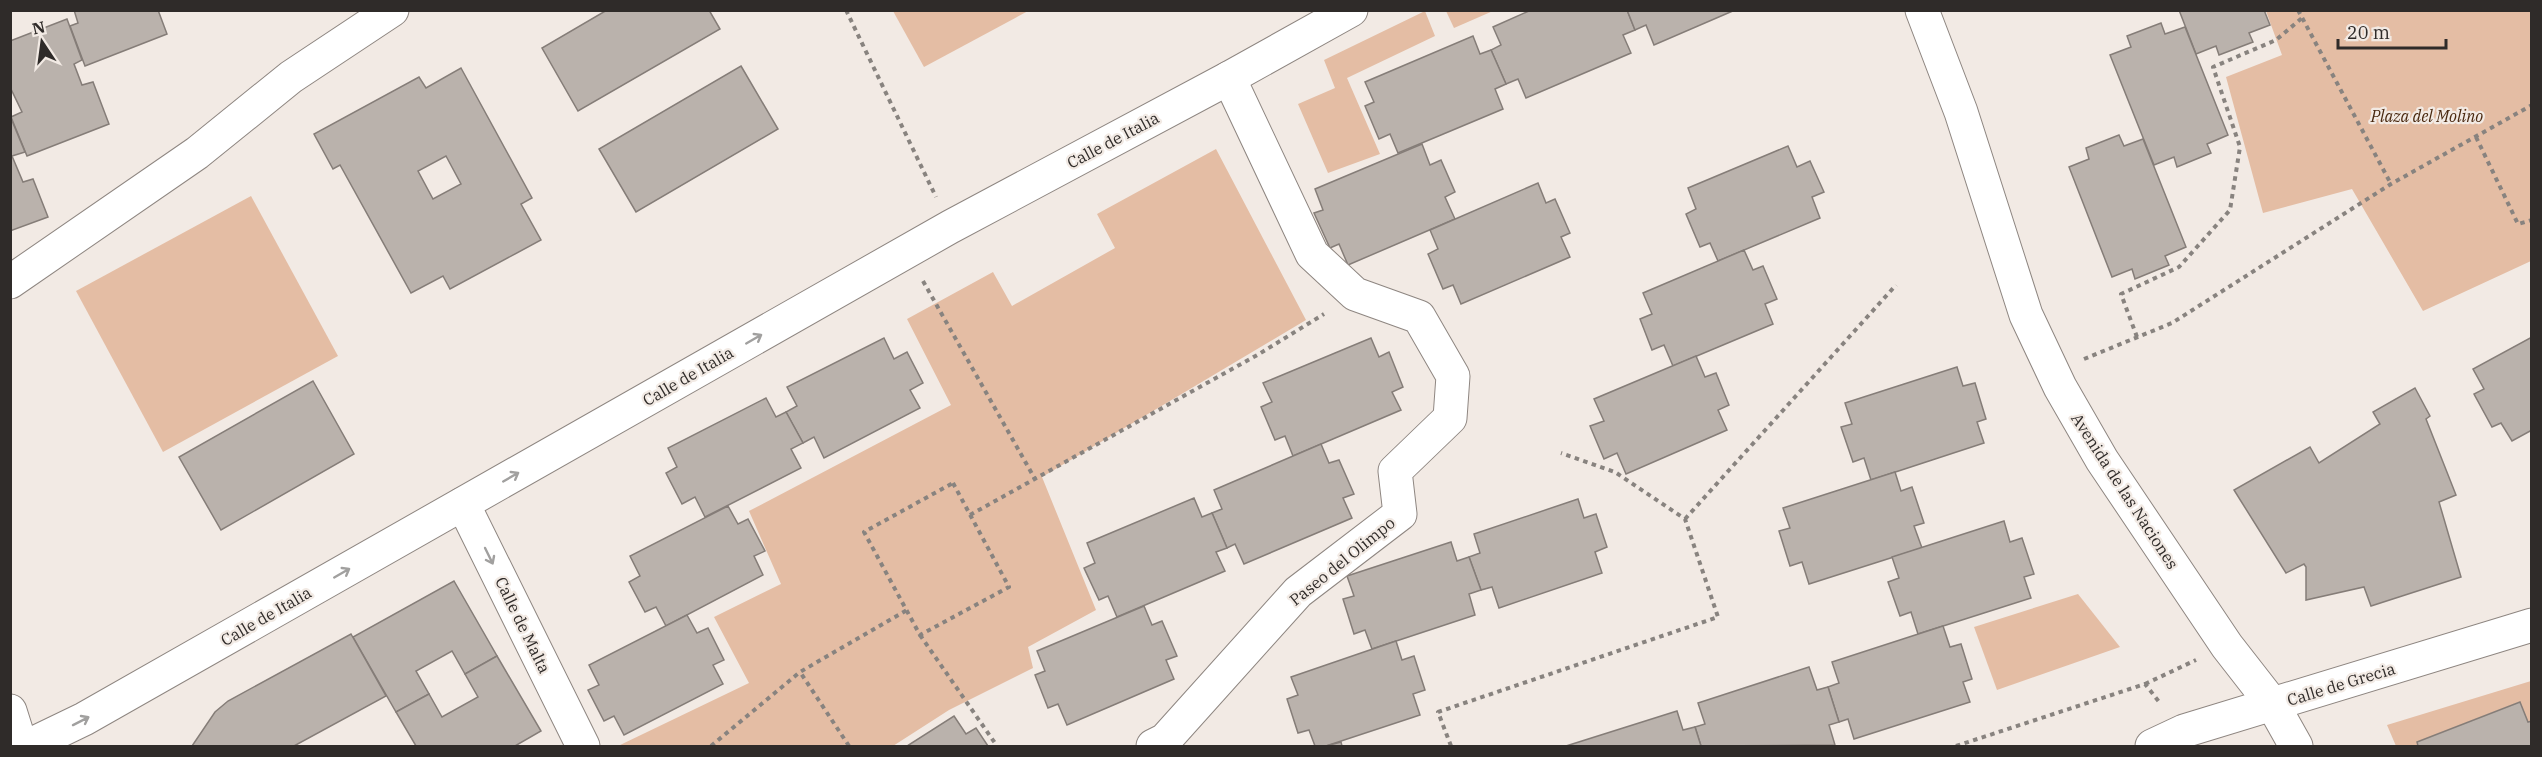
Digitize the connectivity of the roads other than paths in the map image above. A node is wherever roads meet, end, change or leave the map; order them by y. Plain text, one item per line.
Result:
1 (392, 10) edge
2 (1351, 10) edge
3 (1922, 10) edge
4 (1229, 78) junction
5 (10, 282) edge
6 (463, 504) junction
7 (2532, 625) edge
8 (2273, 705) junction
9 (10, 711) edge
10 (21, 747) edge
11 (28, 747) edge
12 (583, 747) edge
13 (1153, 747) edge
14 (2152, 747) edge
15 (2296, 747) edge

1 - 5 street
2 - 4 street, Calle de Italia
3 - 8 street, Avenida de las Naciones
6 -> 4 street, Calle de Italia
4 - 13 street, Paseo del Olimpo
11 -> 6 street, Calle de Italia
6 -> 12 street, Calle de Malta
7 - 8 street, Calle de Grecia
8 - 14 street, Calle de Grecia
8 - 15 street, Avenida de las Naciones
9 - 10 street

